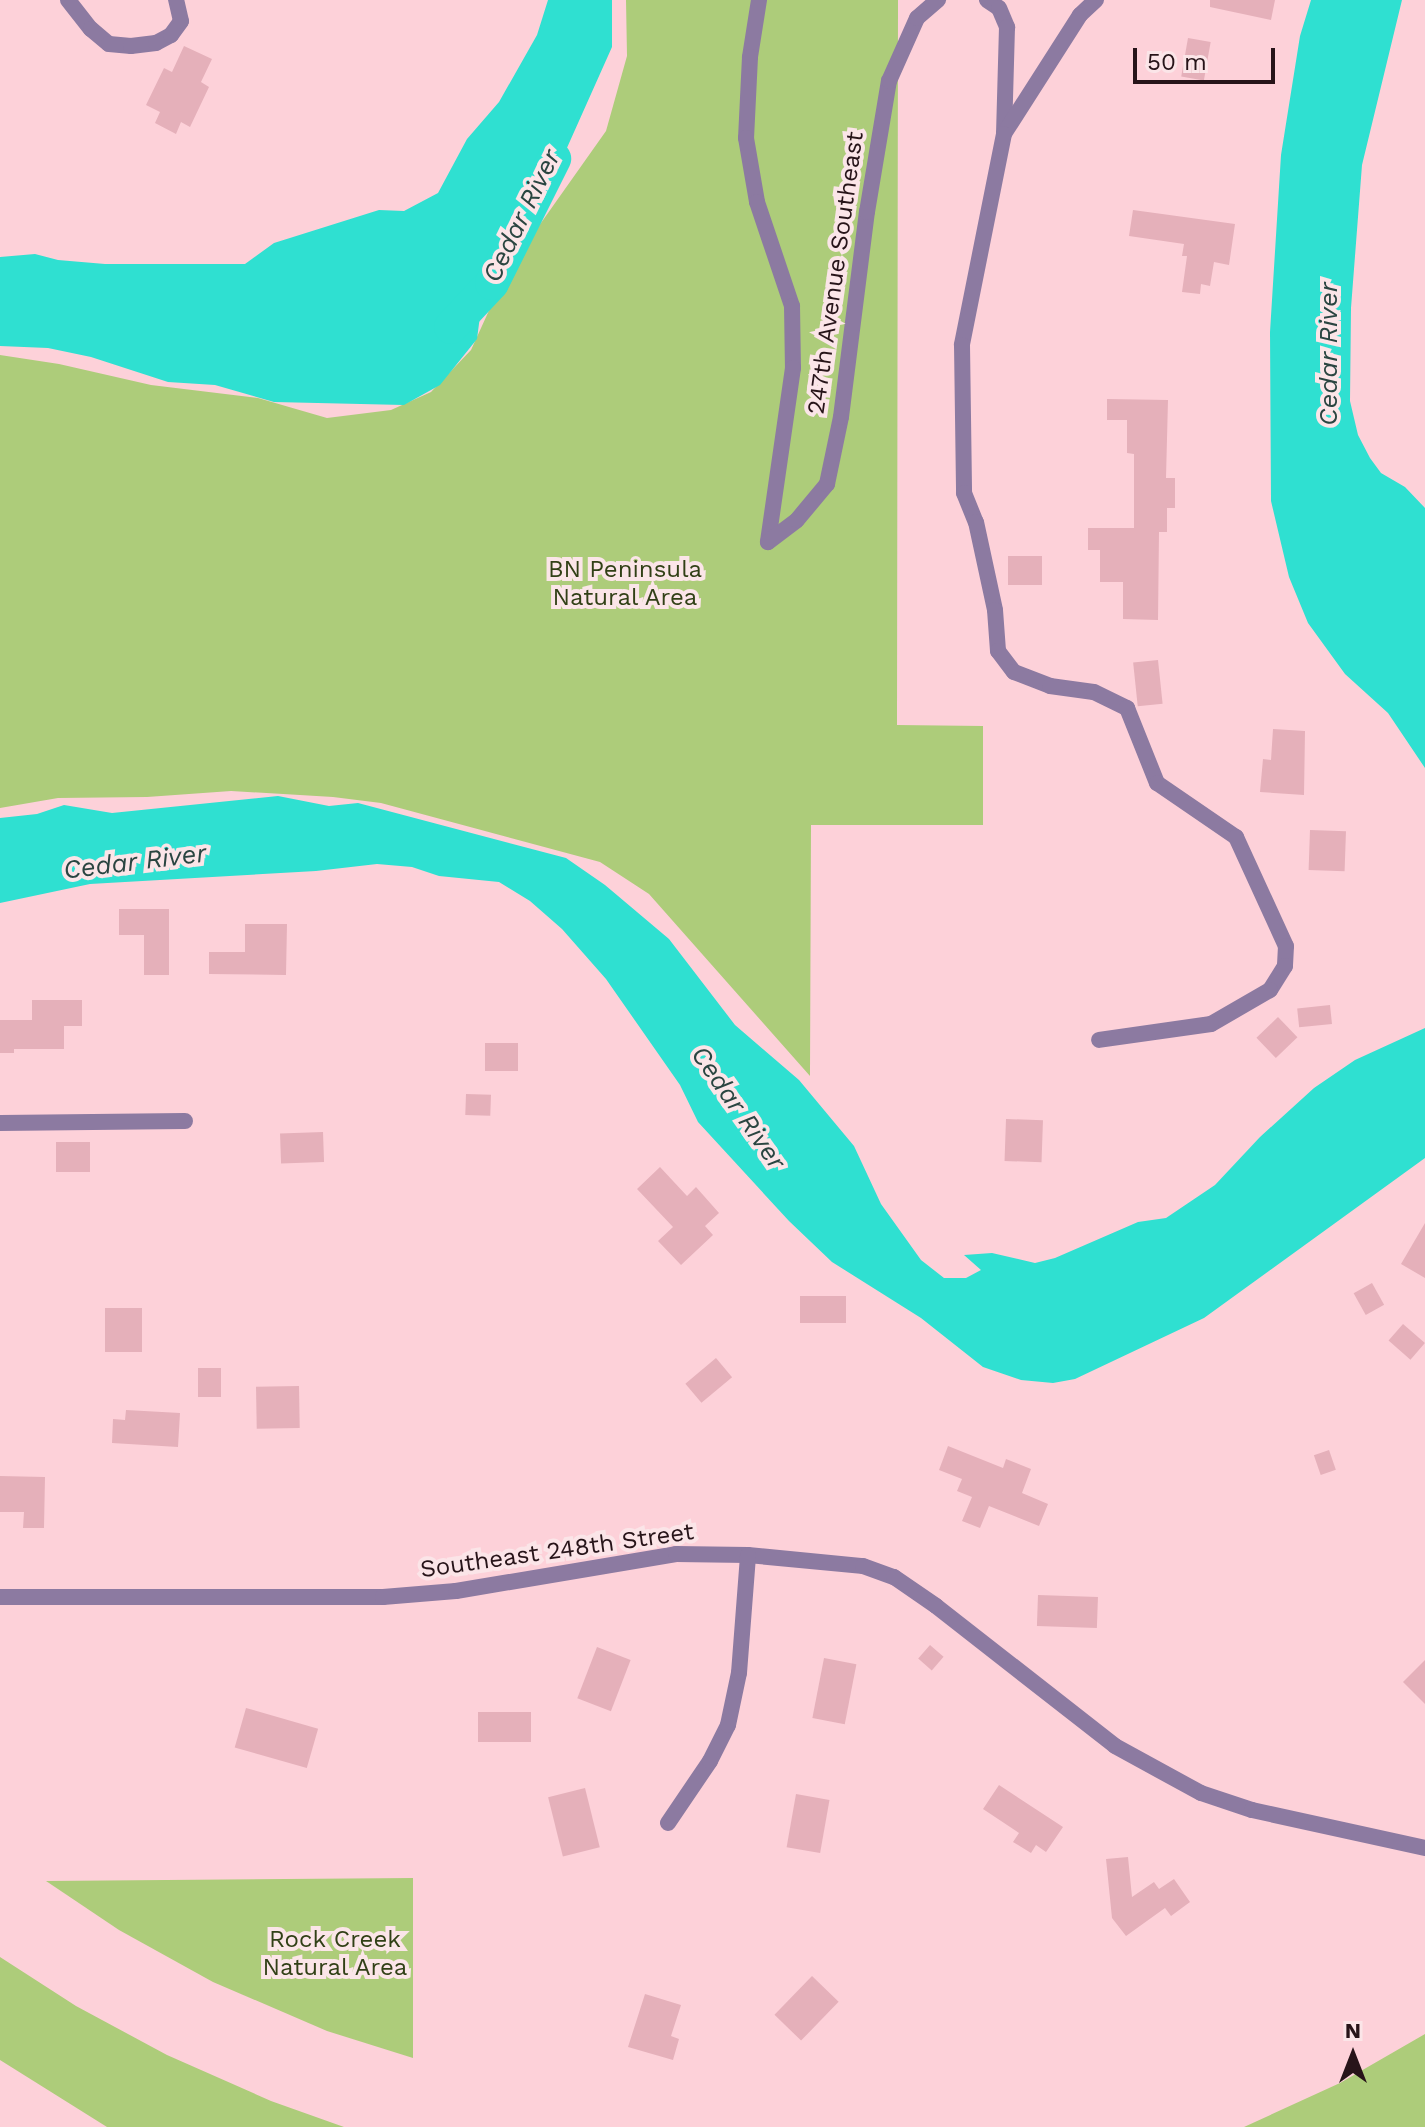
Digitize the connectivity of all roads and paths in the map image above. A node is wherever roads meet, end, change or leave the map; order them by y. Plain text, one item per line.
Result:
1 (68, 0) edge
2 (176, 0) edge
3 (759, 0) edge
4 (938, 0) edge
5 (987, 0) edge
6 (1096, 0) edge
7 (1004, 134) junction
8 (1099, 1040) dead end
9 (185, 1121) dead end
10 (0, 1123) edge
11 (748, 1555) junction
12 (0, 1597) edge
13 (668, 1823) dead end
14 (1425, 1848) edge

1 - 2 street
3 - 4 street, 247th Avenue Southeast
5 - 7 street
6 - 7 street
7 - 8 street
9 - 10 street
11 - 12 street, Southeast 248th Street
11 - 13 street
11 - 14 street, Southeast 248th Street

